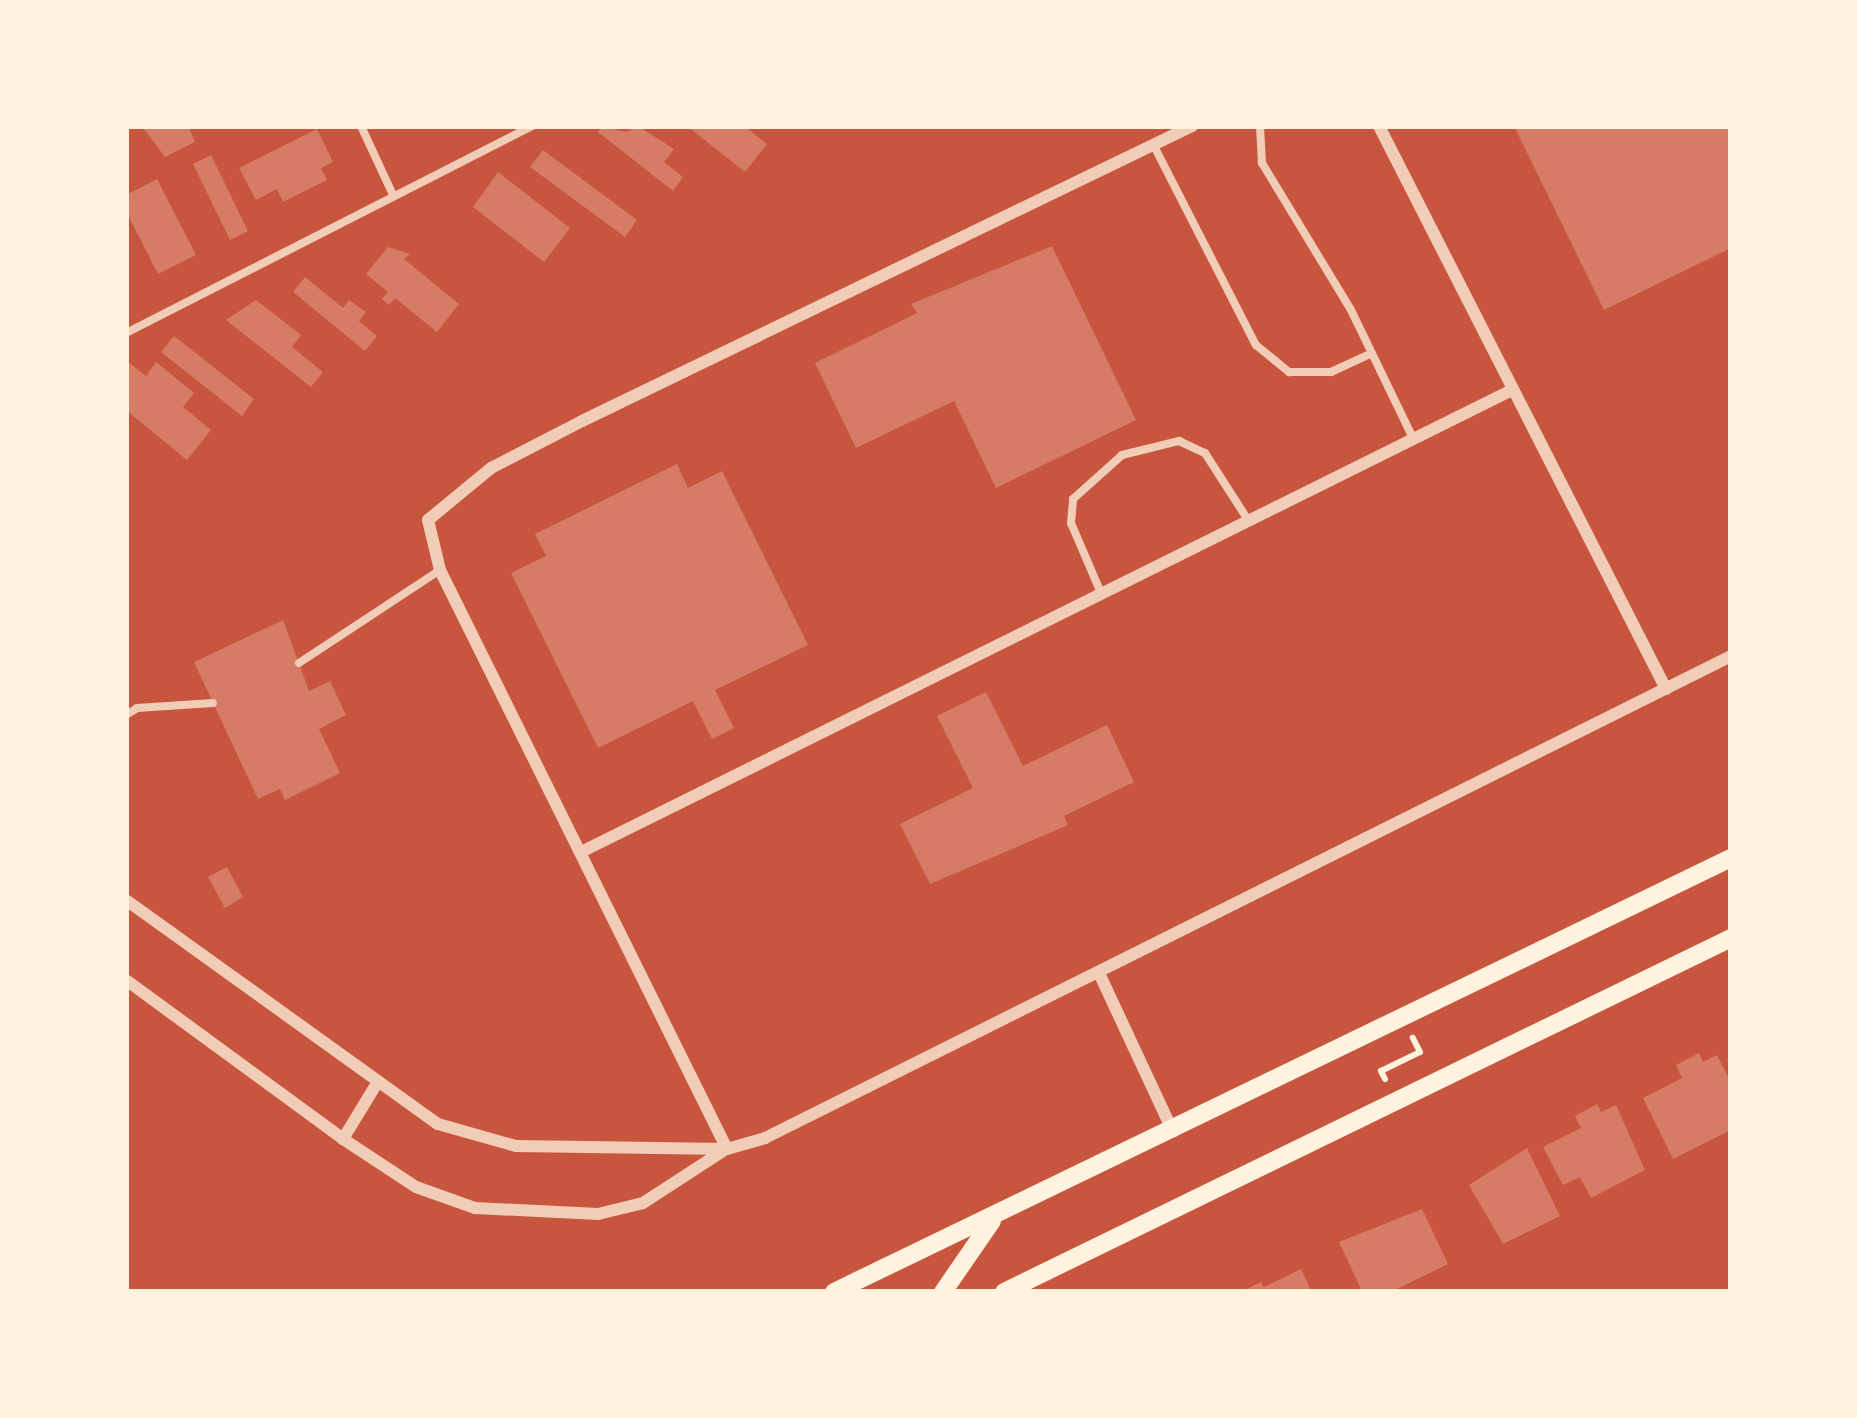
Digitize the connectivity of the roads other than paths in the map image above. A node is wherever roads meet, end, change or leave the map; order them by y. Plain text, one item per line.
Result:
1 (361, 126) edge
2 (533, 126) edge
3 (1192, 126) edge
4 (1260, 126) edge
5 (1379, 126) edge
6 (1153, 144) junction
7 (393, 195) junction
8 (126, 333) edge
9 (1372, 353) junction
10 (1512, 390) junction
11 (1413, 438) junction
12 (1248, 520) junction
13 (440, 570) junction
14 (1101, 593) junction
15 (1731, 656) edge
16 (298, 664) dead end
17 (1666, 689) junction
18 (213, 704) dead end
19 (126, 715) edge
20 (581, 852) junction
21 (1731, 858) edge
22 (126, 900) edge
23 (1731, 938) edge
24 (1099, 973) junction
25 (126, 980) edge
26 (377, 1083) junction
27 (1173, 1133) junction
28 (343, 1139) junction
29 (727, 1149) junction
30 (994, 1217) junction
31 (834, 1292) edge
32 (943, 1292) edge
33 (1004, 1292) edge

1 - 7 lane
2 - 7 lane
3 - 6 street
4 - 9 lane
5 - 10 street
6 - 9 lane
6 - 13 street
7 - 8 lane
9 - 11 lane
10 - 11 street
10 - 17 street
11 - 12 street
12 - 14 street
12 - 14 lane
13 - 16 lane
13 - 20 street
14 - 20 street
15 - 17 street
17 - 24 street
18 - 19 lane
20 - 29 street
21 - 27 main road
22 - 26 street
23 - 33 main road
24 - 27 street
24 - 29 street
25 - 28 street
26 - 28 street
26 - 29 street
27 - 30 main road
28 - 29 street
30 - 31 main road
30 - 32 main road

